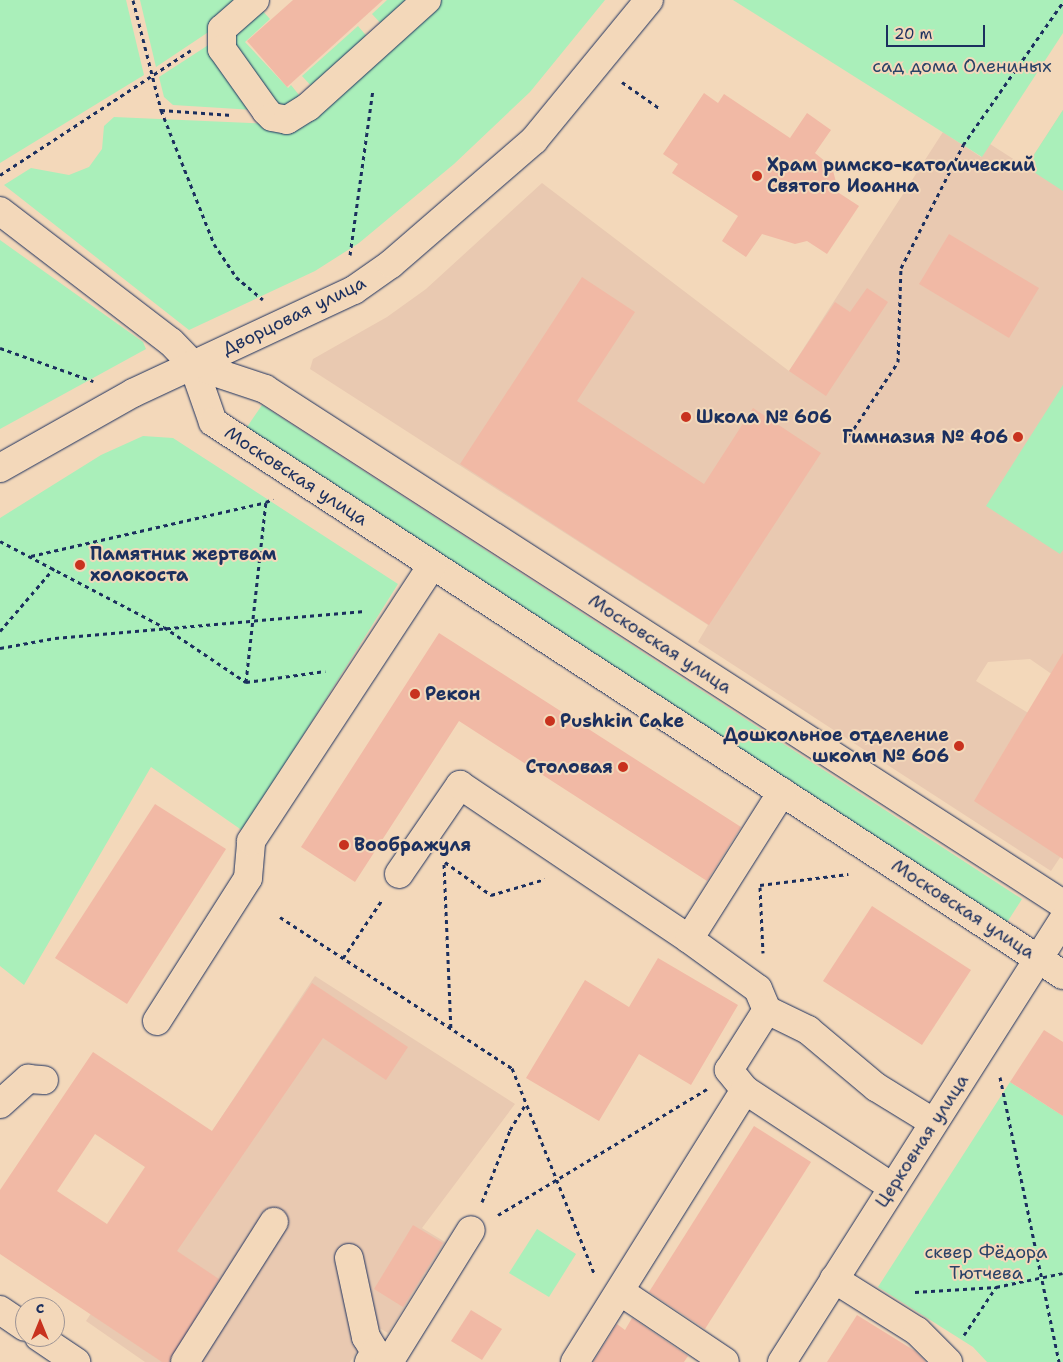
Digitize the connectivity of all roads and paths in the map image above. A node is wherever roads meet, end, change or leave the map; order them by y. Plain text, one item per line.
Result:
1 (133, 0) edge
2 (255, 0) edge
3 (427, 0) edge
4 (649, 0) edge
5 (1063, 2) edge
6 (222, 29) junction
7 (599, 65) junction
8 (151, 77) junction
9 (374, 81) dead end
10 (659, 108) dead end
11 (161, 110) junction
12 (272, 117) junction
13 (0, 175) edge
14 (0, 212) edge
15 (352, 248) dead end
16 (265, 302) dead end
17 (0, 348) edge
18 (193, 365) junction
19 (96, 382) dead end
20 (845, 442) dead end
21 (0, 468) edge
22 (277, 497) dead end
23 (266, 502) junction
24 (0, 540) edge
25 (30, 556) junction
26 (432, 564) junction
27 (54, 568) junction
28 (369, 610) dead end
29 (252, 622) junction
30 (164, 627) junction
31 (0, 631) edge
32 (0, 648) edge
33 (364, 668) junction
34 (246, 682) junction
35 (782, 792) junction
36 (442, 811) junction
37 (757, 831) junction
38 (444, 861) junction
39 (584, 867) junction
40 (853, 873) dead end
41 (399, 874) joint
42 (760, 885) junction
43 (720, 890) junction
44 (1063, 904) edge
45 (280, 917) dead end
46 (1063, 920) edge
47 (689, 939) junction
48 (343, 958) junction
49 (1038, 959) junction
50 (1063, 975) edge
51 (762, 999) junction
52 (157, 1021) dead end
53 (451, 1028) junction
54 (1000, 1074) dead end
55 (44, 1080) dead end
56 (737, 1080) junction
57 (526, 1103) junction
58 (0, 1104) edge
59 (933, 1122) junction
60 (557, 1181) junction
61 (892, 1187) junction
62 (274, 1222) dead end
63 (471, 1230) junction
64 (349, 1258) dead end
65 (1063, 1273) edge
66 (1040, 1276) junction
67 (834, 1279) junction
68 (996, 1287) junction
69 (621, 1292) junction
70 (910, 1292) dead end
71 (0, 1310) edge
72 (15, 1320) edge
73 (54, 1347) edge
74 (381, 1359) edge
75 (76, 1362) edge
76 (185, 1362) edge
77 (575, 1362) edge
78 (725, 1362) edge
79 (782, 1362) edge
80 (948, 1362) edge
81 (1059, 1362) edge

1 - 8 path
2 - 6 street
3 - 12 street
4 - 7 street, Дворцовая улица
5 - 20 path
6 - 8 path
6 - 12 street
7 - 10 path
7 - 18 street, Дворцовая улица
8 - 11 path
8 - 13 path
9 - 15 path
11 - 12 path
11 - 16 path
14 - 18 street
17 - 19 path
18 - 21 street, Дворцовая улица
18 - 26 street, Московская улица
18 - 44 street, Московская улица
22 - 23 path
23 - 25 path
23 - 29 path
24 - 25 path
25 - 27 path
26 - 33 street
26 - 35 street, Московская улица
27 - 30 path
27 - 31 path
28 - 29 path
29 - 30 path
29 - 34 path
30 - 32 path
30 - 34 path
33 - 34 path
33 - 52 street
35 - 37 street
35 - 49 street, Московская улица
36 - 38 path
36 - 39 street
36 - 41 street
37 - 42 path
37 - 43 street
38 - 39 path
38 - 53 path
39 - 47 street
40 - 42 path
41 - 48 path
42 - 43 path
42 - 51 path
43 - 47 street
45 - 48 path
46 - 49 street, Церковная улица
47 - 51 street
48 - 53 path
49 - 50 street, Московская улица
49 - 59 street, Церковная улица
51 - 56 street
51 - 59 street
53 - 57 path
54 - 66 path
55 - 58 street
56 - 60 path
56 - 61 street
56 - 69 street
57 - 60 path
57 - 63 path
59 - 61 street, Церковная улица
60 - 63 path
60 - 69 path
61 - 67 street, Церковная улица
62 - 76 street
63 - 74 street
64 - 74 street
65 - 66 path
66 - 68 path
66 - 81 path
67 - 79 street, Церковная улица
67 - 80 street
68 - 70 path
68 - 80 path
69 - 77 street
69 - 78 street
71 - 72 street
73 - 75 street

